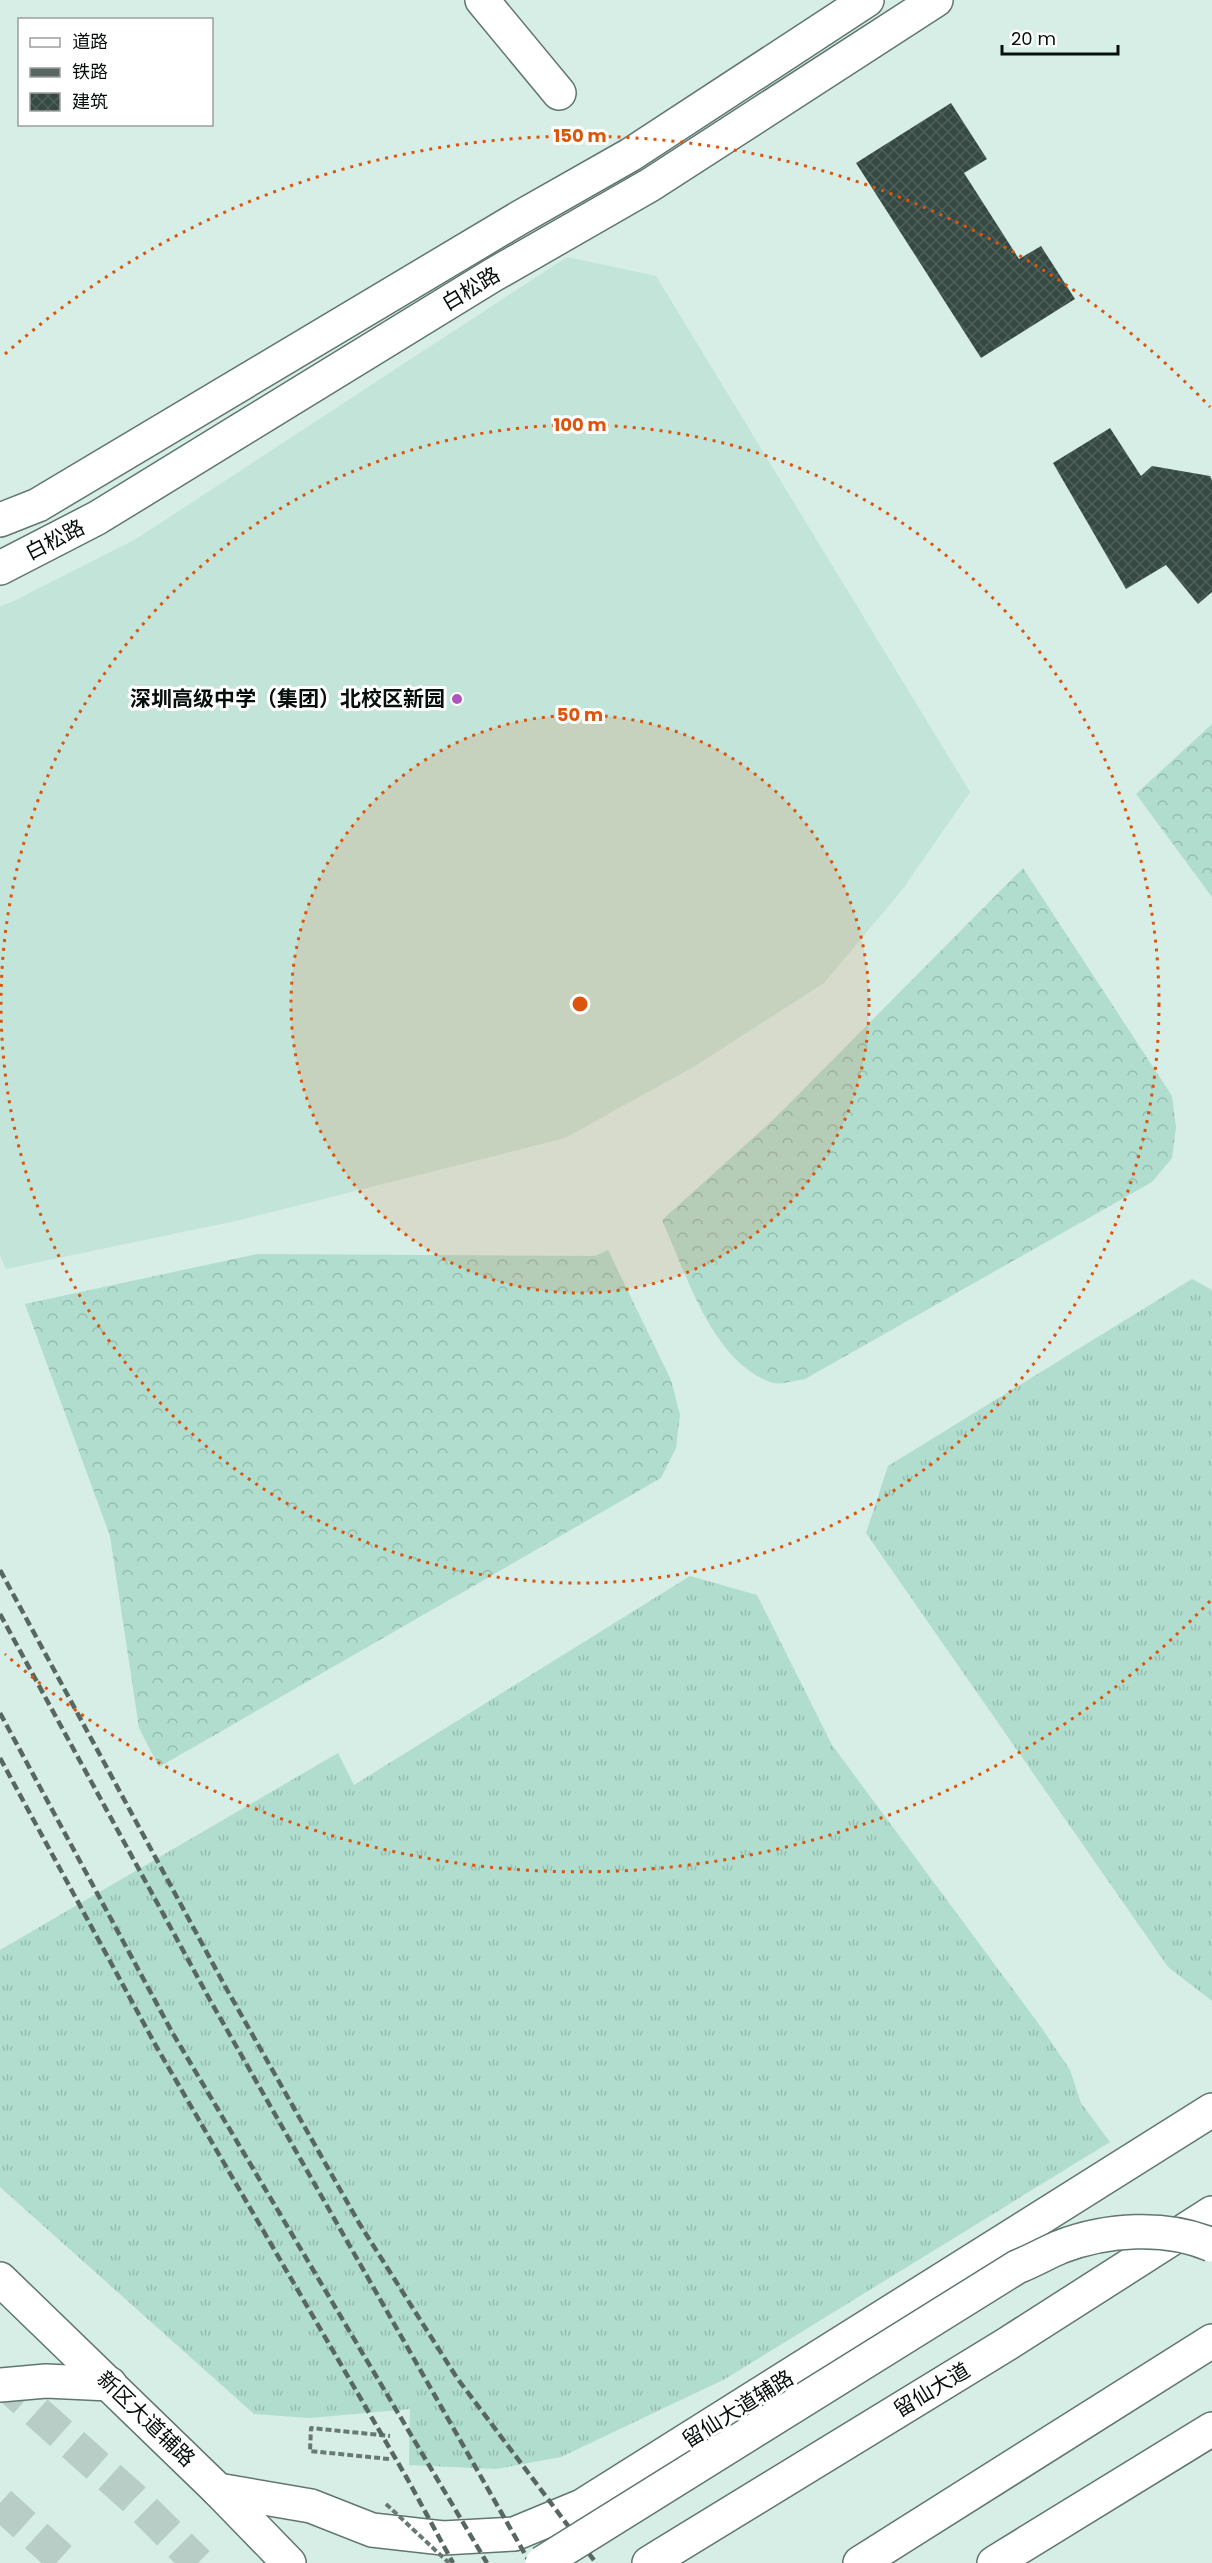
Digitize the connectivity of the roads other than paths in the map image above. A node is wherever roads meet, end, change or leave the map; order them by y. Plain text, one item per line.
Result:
1 (482, 0) edge
2 (867, 0) edge
3 (936, 0) edge
4 (560, 93) dead end
5 (0, 520) edge
6 (0, 568) edge
7 (1212, 2110) edge
8 (1212, 2213) edge
9 (1212, 2245) edge
10 (0, 2279) edge
11 (1212, 2341) edge
12 (110, 2384) junction
13 (0, 2385) edge
14 (1212, 2428) edge
15 (218, 2490) junction
16 (289, 2563) edge
17 (542, 2563) edge
18 (649, 2563) edge
19 (860, 2563) edge
20 (994, 2563) edge

1 - 4 main road
2 - 5 main road, 白松路
3 - 6 main road, 白松路
7 - 15 main road, 留仙大道辅路
8 - 18 main road, 留仙大道
9 - 17 main road, bridge
10 - 12 main road, 新区大道辅路
11 - 19 main road
12 - 13 main road
12 - 15 main road, 新区大道辅路
14 - 20 main road
15 - 16 main road, 新区大道辅路

